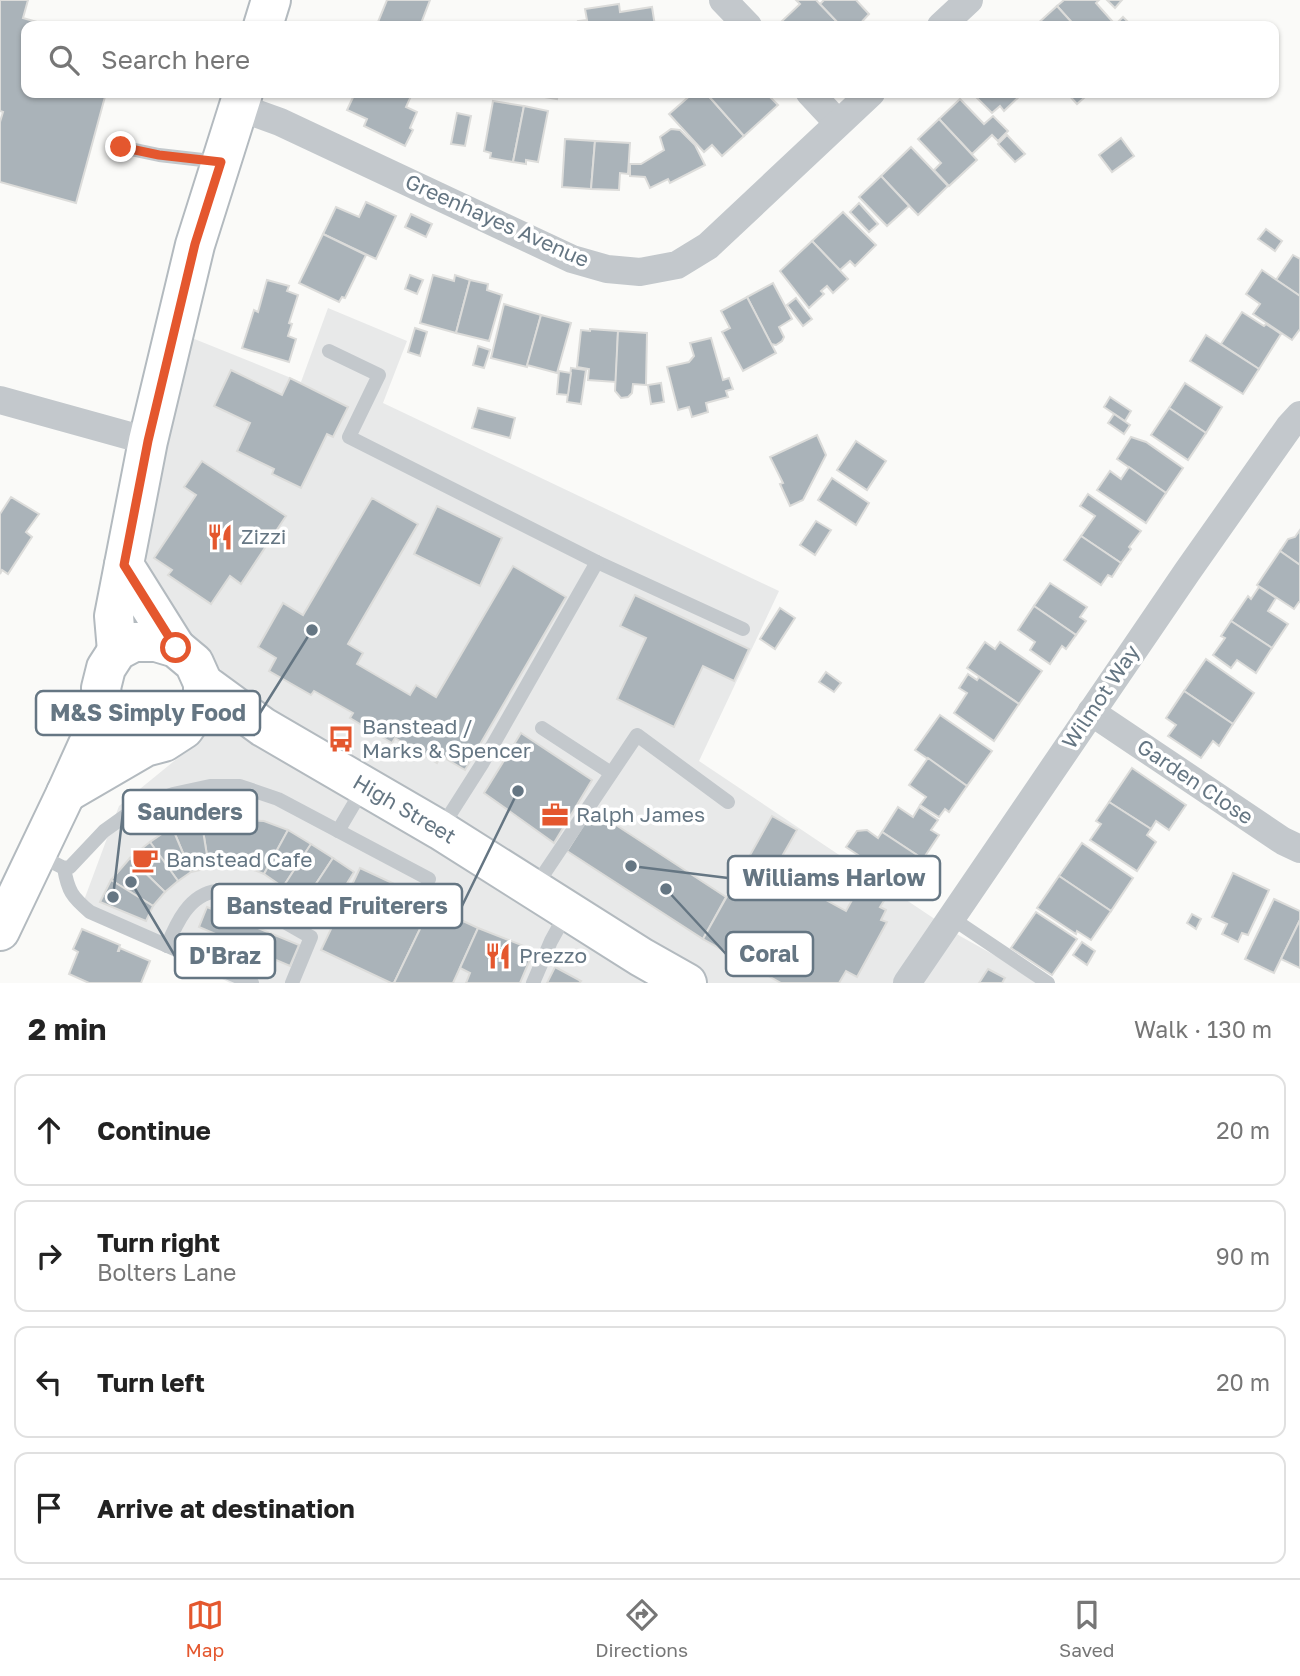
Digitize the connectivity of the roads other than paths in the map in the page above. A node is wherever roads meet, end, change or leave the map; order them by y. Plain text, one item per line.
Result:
1 (271, 0) edge
2 (723, 0) edge
3 (969, 0) edge
4 (265, 21) edge
5 (743, 21) edge
6 (946, 21) edge
7 (815, 98) edge
8 (866, 98) edge
9 (241, 100) edge
10 (838, 123) junction
11 (121, 147) dead end
12 (221, 162) junction
13 (329, 351) dead end
14 (0, 400) edge
15 (1300, 415) edge
16 (148, 441) junction
17 (597, 562) junction
18 (124, 565) junction
19 (743, 629) dead end
20 (176, 648) junction
21 (117, 652) junction
22 (203, 684) junction
23 (104, 709) junction
24 (1091, 712) junction
25 (263, 727) junction
26 (542, 728) dead end
27 (184, 729) junction
28 (145, 747) junction
29 (611, 773) junction
30 (364, 786) junction
31 (66, 793) junction
32 (728, 802) dead end
33 (440, 830) junction
34 (338, 831) junction
35 (1300, 849) edge
36 (50, 861) junction
37 (429, 879) dead end
38 (534, 888) junction
39 (568, 911) junction
40 (950, 917) junction
41 (0, 931) edge
42 (167, 946) junction
43 (252, 983) edge
44 (292, 983) edge
45 (534, 983) edge
46 (687, 983) edge
47 (907, 983) edge
48 (1048, 983) edge

1 - 4 main road
2 - 5 street
3 - 6 street
7 - 10 street
8 - 10 street, Greenhayes Avenue
9 - 10 street, Greenhayes Avenue
9 - 12 main road
11 - 12 lane
12 - 16 main road
13 - 17 lane
14 - 16 street
15 - 24 street, Wilmot Way
16 - 18 main road
17 - 19 lane
17 - 33 lane
18 - 20 main road
18 - 21 main road
20 - 21 main road
20 - 22 main road
21 - 23 main road
22 - 25 main road, High Street
22 - 27 main road
23 - 28 main road
23 - 31 main road
24 - 35 street, Garden Close
24 - 40 street, Wilmot Way
25 - 27 main road
25 - 30 main road, High Street
26 - 29 lane
27 - 28 main road
28 - 31 main road
29 - 32 lane
29 - 38 lane
30 - 33 main road, High Street
30 - 34 lane
31 - 36 main road
33 - 38 main road, High Street
34 - 36 lane
34 - 37 lane
36 - 41 main road
36 - 42 lane
38 - 39 main road, High Street
39 - 45 lane
39 - 46 main road, High Street
40 - 47 street, Wilmot Way
40 - 48 lane
42 - 43 lane
42 - 44 lane

